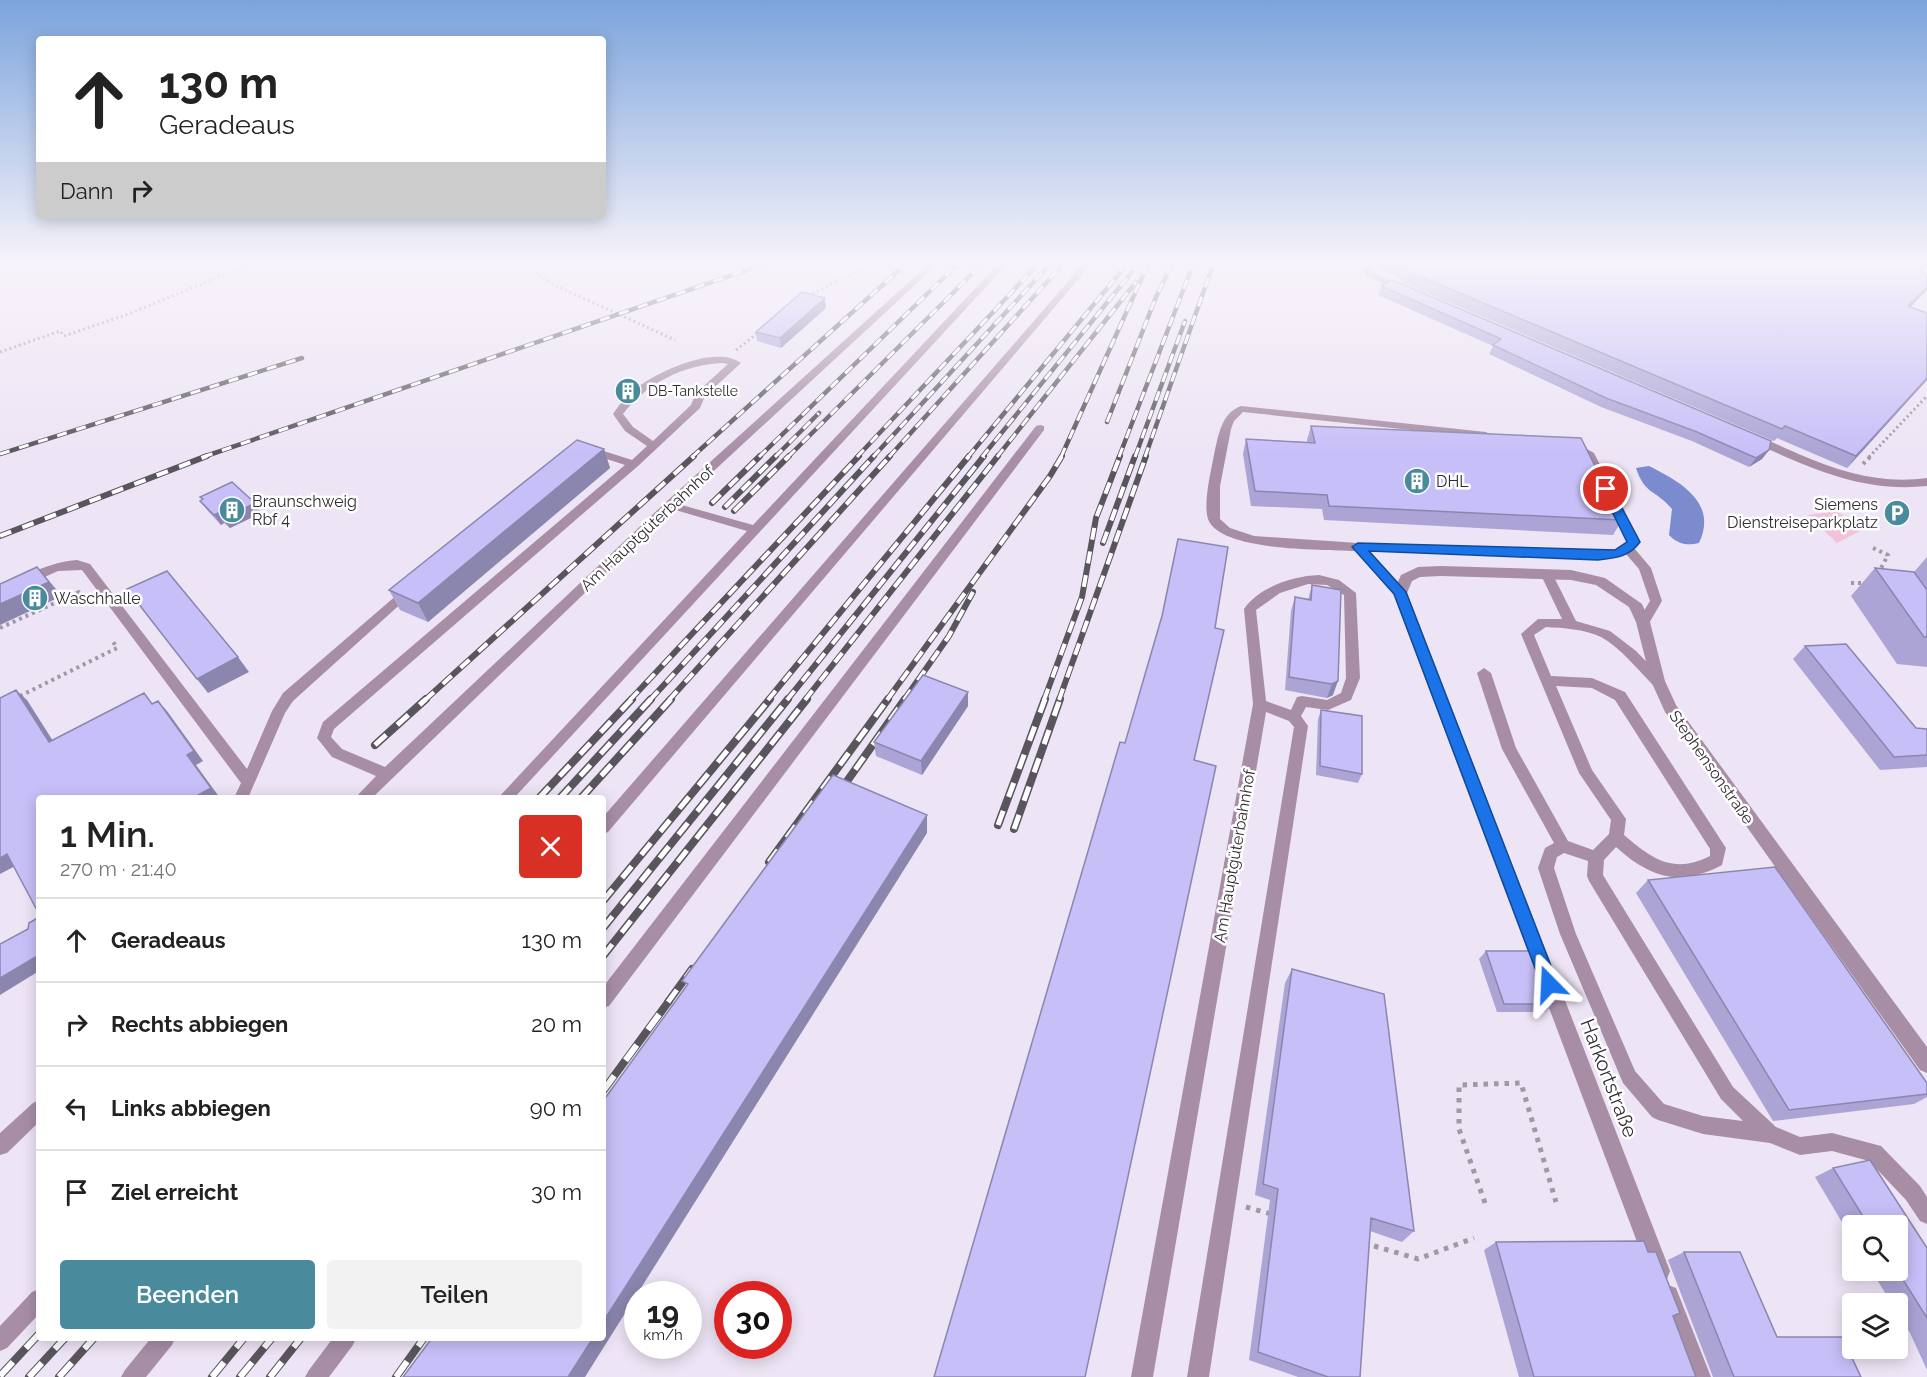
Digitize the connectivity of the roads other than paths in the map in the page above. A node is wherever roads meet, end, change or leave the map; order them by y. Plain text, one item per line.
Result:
1 (866, 326) edge
2 (945, 326) edge
3 (1034, 326) edge
4 (1040, 428) dead end
5 (1741, 434) edge
6 (1504, 437) edge
7 (1563, 443) edge
8 (654, 446) junction
9 (576, 456) edge
10 (634, 464) junction
11 (1927, 482) edge
12 (670, 505) junction
13 (754, 529) junction
14 (1358, 547) junction
15 (1628, 549) junction
16 (1547, 575) junction
17 (418, 584) edge
18 (1400, 592) junction
19 (0, 593) edge
20 (1643, 622) junction
21 (1571, 624) junction
22 (1484, 673) dead end
23 (1546, 681) junction
24 (1658, 681) junction
25 (1260, 704) junction
26 (1294, 717) junction
27 (387, 774) junction
28 (249, 782) junction
29 (242, 795) edge
30 (365, 795) edge
31 (508, 795) edge
32 (606, 825) edge
33 (1616, 837) junction
34 (1563, 846) junction
35 (1596, 857) junction
36 (606, 996) edge
37 (1927, 1063) edge
38 (36, 1112) edge
39 (1770, 1134) junction
40 (0, 1146) edge
41 (1927, 1214) edge
42 (36, 1302) edge
43 (0, 1341) edge
44 (162, 1341) edge
45 (344, 1341) edge
46 (132, 1377) edge
47 (316, 1377) edge
48 (1142, 1377) edge
49 (1198, 1377) edge
50 (1699, 1377) edge

1 - 12 lane, Am Hauptgüterbahnhof
2 - 13 lane
3 - 32 lane
4 - 36 lane
5 - 11 lane
6 - 14 lane
7 - 15 lane
8 - 8 lane
8 - 10 lane
9 - 10 lane
10 - 27 lane
12 - 13 lane
12 - 27 lane, Am Hauptgüterbahnhof
13 - 31 lane
14 - 15 lane
14 - 18 lane
15 - 20 lane
16 - 18 street, Stephensonstraße
16 - 20 street, Stephensonstraße
16 - 21 lane
17 - 28 lane
18 - 50 street, Harkortstraße
19 - 28 lane
20 - 24 street, Stephensonstraße
21 - 23 lane
21 - 24 lane
22 - 34 lane
23 - 33 lane
23 - 33 lane
24 - 37 street, Stephensonstraße
25 - 26 lane
25 - 26 lane, Am Hauptgüterbahnhof
25 - 48 lane, Am Hauptgüterbahnhof
26 - 49 lane
27 - 30 lane, Am Hauptgüterbahnhof
28 - 29 lane
33 - 35 lane
34 - 35 lane
34 - 39 lane
35 - 39 lane
38 - 40 lane
39 - 41 lane
42 - 43 lane
44 - 46 lane
45 - 47 lane

